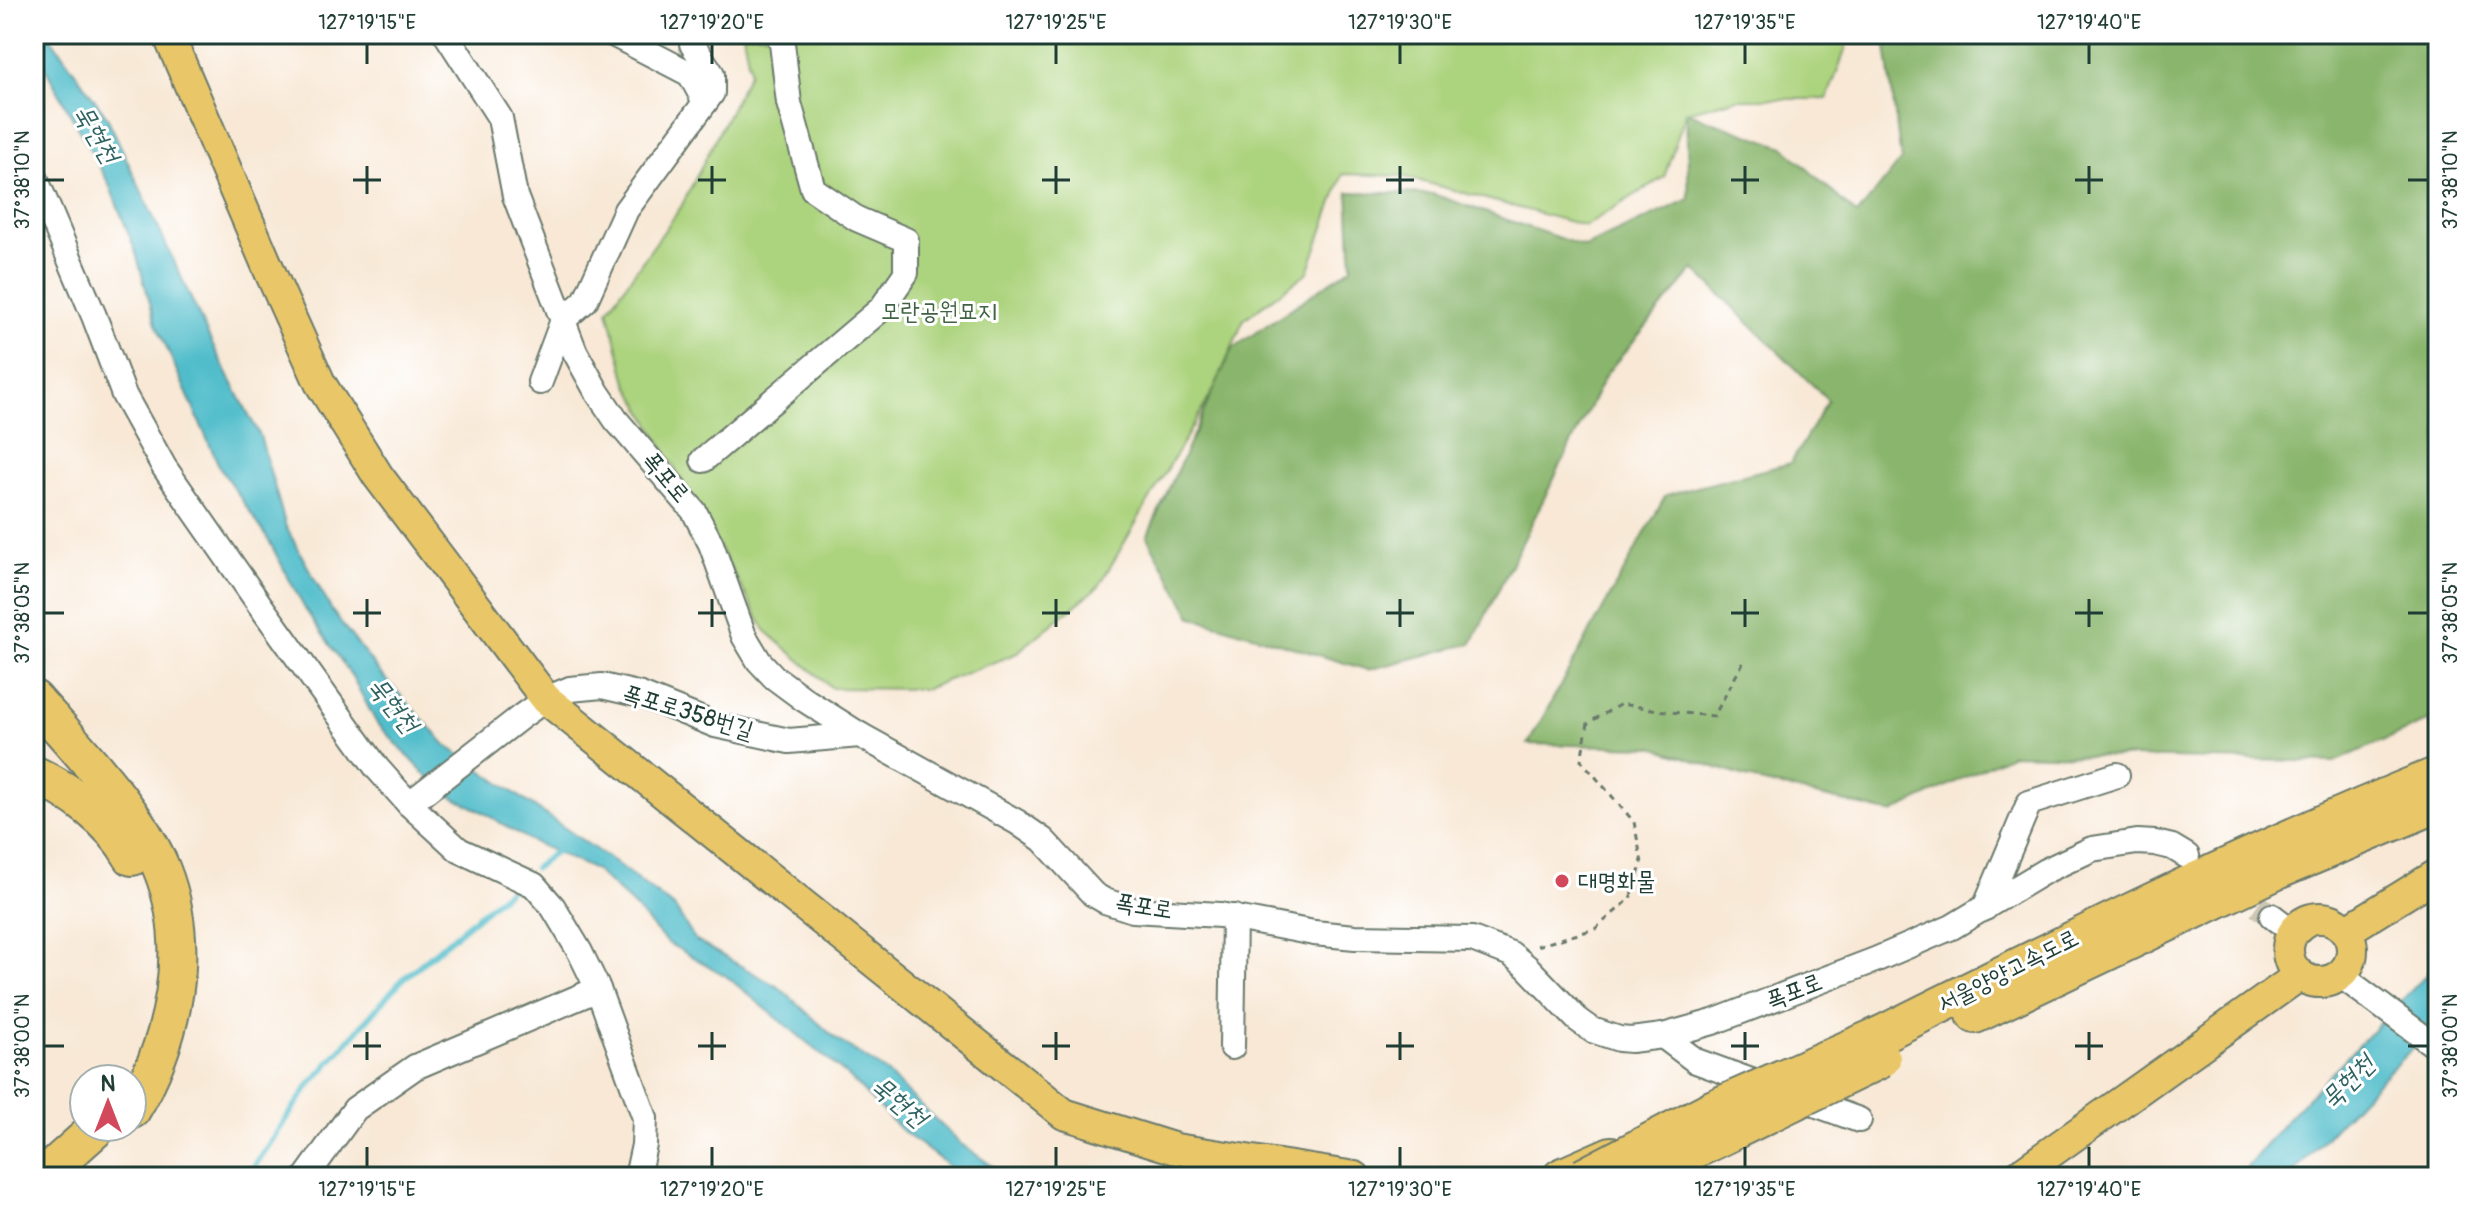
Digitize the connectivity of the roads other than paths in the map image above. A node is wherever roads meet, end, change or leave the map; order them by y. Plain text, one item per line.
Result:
1 (168, 34) edge
2 (446, 34) edge
3 (613, 34) edge
4 (692, 34) edge
5 (778, 34) edge
6 (705, 102) junction
7 (34, 175) edge
8 (563, 320) junction
9 (540, 382) dead end
10 (703, 460) dead end
11 (34, 699) edge
12 (534, 708) junction
13 (860, 735) junction
14 (34, 774) edge
15 (2117, 775) dead end
16 (2438, 775) edge
17 (409, 804) junction
18 (2438, 804) edge
19 (2187, 856) dead end
20 (2438, 874) edge
21 (1985, 908) junction
22 (1234, 917) junction
23 (2346, 931) junction
24 (2300, 975) junction
25 (2346, 978) junction
26 (598, 989) junction
27 (1663, 1036) junction
28 (1890, 1043) junction
29 (1232, 1047) dead end
30 (2438, 1048) edge
31 (136, 1063) edge
32 (148, 1082) edge
33 (1714, 1108) junction
34 (1859, 1120) dead end
35 (82, 1143) edge
36 (105, 1143) edge
37 (42, 1177) edge
38 (73, 1177) edge
39 (306, 1177) edge
40 (637, 1177) edge
41 (1355, 1177) edge
42 (1561, 1177) edge
43 (1583, 1177) edge
44 (1639, 1177) edge
45 (2016, 1177) edge

1 - 12 main road
2 - 8 street, 폭포로
3 - 6 street
4 - 6 street
5 - 10 street
6 - 8 street
7 - 17 street
8 - 9 street
8 - 13 street, 폭포로
11 - 32 highway
12 - 13 street, 폭포로358번길
12 - 17 street, 폭포로358번길
12 - 41 main road
13 - 22 street, 폭포로
14 - 31 highway
15 - 21 street
16 - 28 highway, 서울양양고속도로
17 - 26 street
18 - 28 highway, 서울양양고속도로
19 - 21 street, 폭포로
20 - 23 main road
21 - 27 street, 폭포로
22 - 27 street, 폭포로
22 - 29 street
23 - 24 main road
23 - 25 main road
24 - 25 main road
24 - 45 main road
25 - 30 street
26 - 39 street
26 - 40 street
27 - 34 street
28 - 33 highway, 서울양양고속도로, bridge
28 - 44 highway, 서울양양고속도로, bridge
33 - 42 highway, bridge
33 - 43 highway, 서울양양고속도로, bridge
35 - 37 highway
36 - 38 highway

